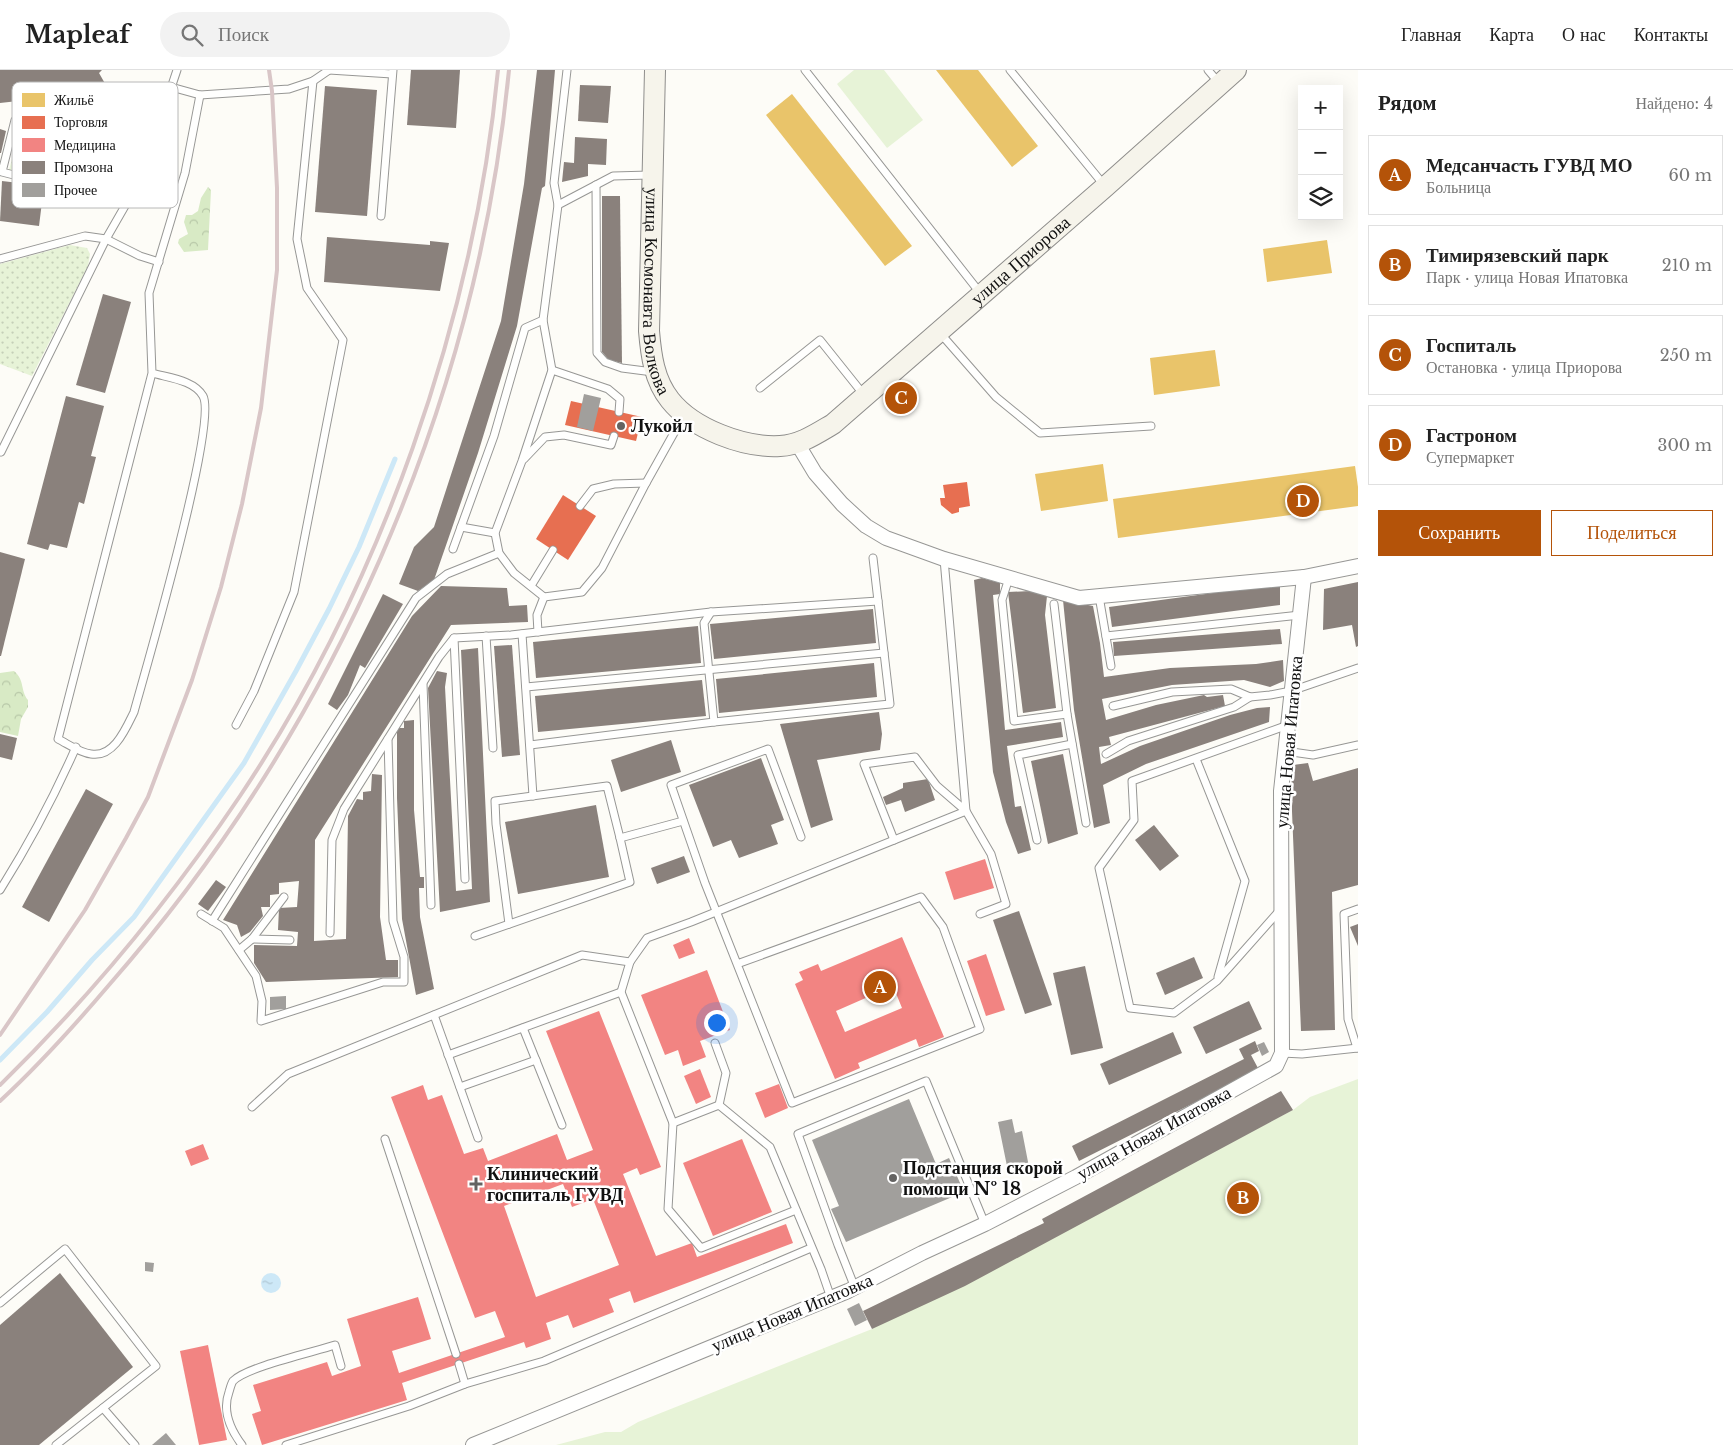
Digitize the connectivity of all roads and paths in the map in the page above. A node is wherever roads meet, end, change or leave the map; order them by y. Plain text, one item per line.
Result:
1 (177, 70) edge
2 (329, 70) edge
3 (567, 70) edge
4 (655, 70) edge
5 (805, 70) edge
6 (1010, 70) edge
7 (1236, 70) edge
8 (392, 72) edge
9 (1214, 77) edge
10 (313, 81) junction
11 (173, 82) edge
12 (178, 89) edge
13 (200, 95) junction
14 (12, 131) edge
15 (1, 172) edge
16 (653, 175) junction
17 (596, 185) junction
18 (1105, 187) junction
19 (178, 197) edge
20 (558, 205) junction
21 (124, 208) edge
22 (175, 208) edge
23 (381, 216) dead end
24 (106, 239) junction
25 (0, 259) edge
26 (159, 262) junction
27 (982, 295) junction
28 (543, 320) junction
29 (938, 331) junction
30 (552, 370) junction
31 (152, 373) junction
32 (655, 373) junction
33 (760, 388) dead end
34 (864, 396) junction
35 (620, 412) dead end
36 (685, 415) junction
37 (1151, 426) dead end
38 (614, 436) dead end
39 (797, 443) junction
40 (1, 452) dead end
41 (522, 461) junction
42 (646, 483) junction
43 (580, 506) dead end
44 (461, 527) junction
45 (495, 534) junction
46 (453, 550) dead end
47 (553, 550) dead end
48 (499, 553) junction
49 (873, 558) dead end
50 (944, 559) junction
51 (1358, 566) edge
52 (1009, 578) junction
53 (1304, 578) junction
54 (531, 586) junction
55 (1100, 596) junction
56 (544, 597) junction
57 (878, 601) junction
58 (1054, 604) dead end
59 (711, 612) junction
60 (1300, 615) junction
61 (538, 632) junction
62 (522, 634) junction
63 (486, 636) junction
64 (1106, 636) junction
65 (454, 638) junction
66 (884, 653) junction
67 (1111, 666) dead end
68 (1358, 668) edge
69 (708, 669) junction
70 (423, 684) junction
71 (526, 687) junction
72 (1291, 691) junction
73 (1250, 697) junction
74 (1113, 706) dead end
75 (1067, 714) junction
76 (714, 722) junction
77 (1288, 725) junction
78 (236, 726) dead end
79 (388, 739) junction
80 (1072, 744) junction
81 (530, 745) junction
82 (1358, 745) edge
83 (76, 748) junction
84 (493, 748) dead end
85 (1285, 751) junction
86 (1106, 754) dead end
87 (1196, 758) junction
88 (533, 796) junction
89 (966, 811) junction
90 (683, 820) junction
91 (1086, 823) dead end
92 (801, 837) dead end
93 (620, 838) junction
94 (894, 840) junction
95 (1037, 840) dead end
96 (464, 879) dead end
97 (0, 890) edge
98 (284, 897) dead end
99 (431, 905) dead end
100 (1358, 909) edge
101 (1280, 910) junction
102 (716, 912) junction
103 (201, 914) dead end
104 (980, 914) dead end
105 (212, 921) junction
106 (509, 924) junction
107 (330, 933) dead end
108 (475, 936) dead end
109 (252, 939) junction
110 (290, 940) dead end
111 (239, 950) junction
112 (630, 962) junction
113 (737, 964) junction
114 (1217, 981) junction
115 (621, 992) junction
116 (434, 1015) junction
117 (523, 1028) junction
118 (715, 1043) dead end
119 (1357, 1048) edge
120 (1282, 1053) junction
121 (448, 1055) junction
122 (536, 1060) junction
123 (460, 1088) junction
124 (719, 1105) junction
125 (252, 1107) dead end
126 (673, 1123) junction
127 (562, 1125) dead end
128 (478, 1138) dead end
129 (385, 1139) dead end
130 (796, 1210) junction
131 (985, 1224) junction
132 (811, 1248) junction
133 (855, 1288) junction
134 (831, 1298) junction
135 (0, 1303) edge
136 (456, 1354) dead end
137 (459, 1364) dead end
138 (342, 1366) dead end
139 (466, 1384) junction
140 (104, 1408) junction
141 (56, 1445) edge
142 (135, 1445) edge
143 (242, 1445) edge
144 (286, 1445) edge
145 (473, 1445) edge

1 - 11 lane
2 - 8 lane
2 - 10 lane
3 - 20 lane
4 - 16 street, улица Космонавта Волкова
5 - 27 lane
6 - 18 lane
7 - 9 street, улица Приорова
8 - 23 lane
9 - 18 street, улица Приорова
10 - 13 lane
10 - 78 lane
12 - 13 lane
13 - 19 lane
14 - 15 lane
16 - 17 lane
16 - 32 street, улица Космонавта Волкова
17 - 20 lane
17 - 32 lane
18 - 27 street, улица Приорова
20 - 28 lane
21 - 24 lane
22 - 26 lane
24 - 25 lane
24 - 26 lane
24 - 40 lane
26 - 31 lane
27 - 29 street, улица Приорова
28 - 30 lane
28 - 44 lane
29 - 34 street, улица Приорова
29 - 37 lane
30 - 35 lane
30 - 41 lane
31 - 83 lane
31 - 83 lane
32 - 36 street, улица Космонавта Волкова
33 - 34 lane
34 - 39 street, улица Приорова
36 - 39 street, улица Космонавта Волкова
36 - 42 lane
38 - 41 lane
39 - 50 street
41 - 45 lane
42 - 43 lane
42 - 56 lane
44 - 45 lane
44 - 46 lane
45 - 48 lane
47 - 54 lane
48 - 54 lane
48 - 105 lane
49 - 57 lane
50 - 52 street
50 - 89 lane
51 - 53 street
52 - 55 street
52 - 75 lane
53 - 55 street
53 - 60 street, улица Новая Ипатовка
54 - 56 lane
55 - 64 lane
56 - 61 lane
57 - 59 lane
57 - 66 lane
58 - 75 lane
59 - 61 lane
59 - 69 lane
60 - 64 lane
60 - 72 street, улица Новая Ипатовка
61 - 62 lane
62 - 63 lane
62 - 71 lane
63 - 65 lane
63 - 84 lane
64 - 67 lane
65 - 70 lane
65 - 96 lane
66 - 69 lane
66 - 76 lane
68 - 72 lane
69 - 71 lane
69 - 76 lane
70 - 79 lane
70 - 99 lane
71 - 81 lane
72 - 73 lane
72 - 77 street, улица Новая Ипатовка
73 - 74 lane
73 - 86 lane
75 - 80 lane
76 - 81 lane
77 - 85 street, улица Новая Ипатовка
77 - 87 lane
79 - 107 lane
79 - 111 lane
80 - 91 lane
80 - 95 lane
81 - 88 lane
82 - 85 lane
83 - 97 lane
85 - 101 street, улица Новая Ипатовка
87 - 114 lane
87 - 114 lane
88 - 93 lane
88 - 106 lane
89 - 94 lane
89 - 94 lane
89 - 104 lane
90 - 92 lane
90 - 93 lane
90 - 102 lane
93 - 106 lane
94 - 102 lane
98 - 109 lane
100 - 119 lane
101 - 114 lane
101 - 120 street, улица Новая Ипатовка
102 - 112 lane
102 - 113 lane
103 - 105 lane
105 - 111 lane
106 - 108 lane
109 - 110 lane
109 - 111 lane
112 - 115 lane
112 - 116 lane
113 - 113 lane
115 - 117 lane
115 - 126 lane
116 - 121 lane
116 - 125 lane
117 - 121 lane
117 - 122 lane
118 - 124 lane
119 - 120 lane
120 - 131 street, улица Новая Ипатовка
121 - 123 lane
122 - 123 lane
122 - 127 lane
123 - 128 lane
124 - 126 lane
124 - 130 lane
126 - 130 lane
129 - 136 lane
130 - 132 lane
131 - 133 street, улица Новая Ипатовка
131 - 133 lane
132 - 134 lane
132 - 139 lane
133 - 134 street, улица Новая Ипатовка
134 - 145 street, улица Новая Ипатовка
135 - 140 lane
137 - 139 lane
138 - 143 lane
139 - 144 lane
140 - 141 lane
140 - 142 lane

